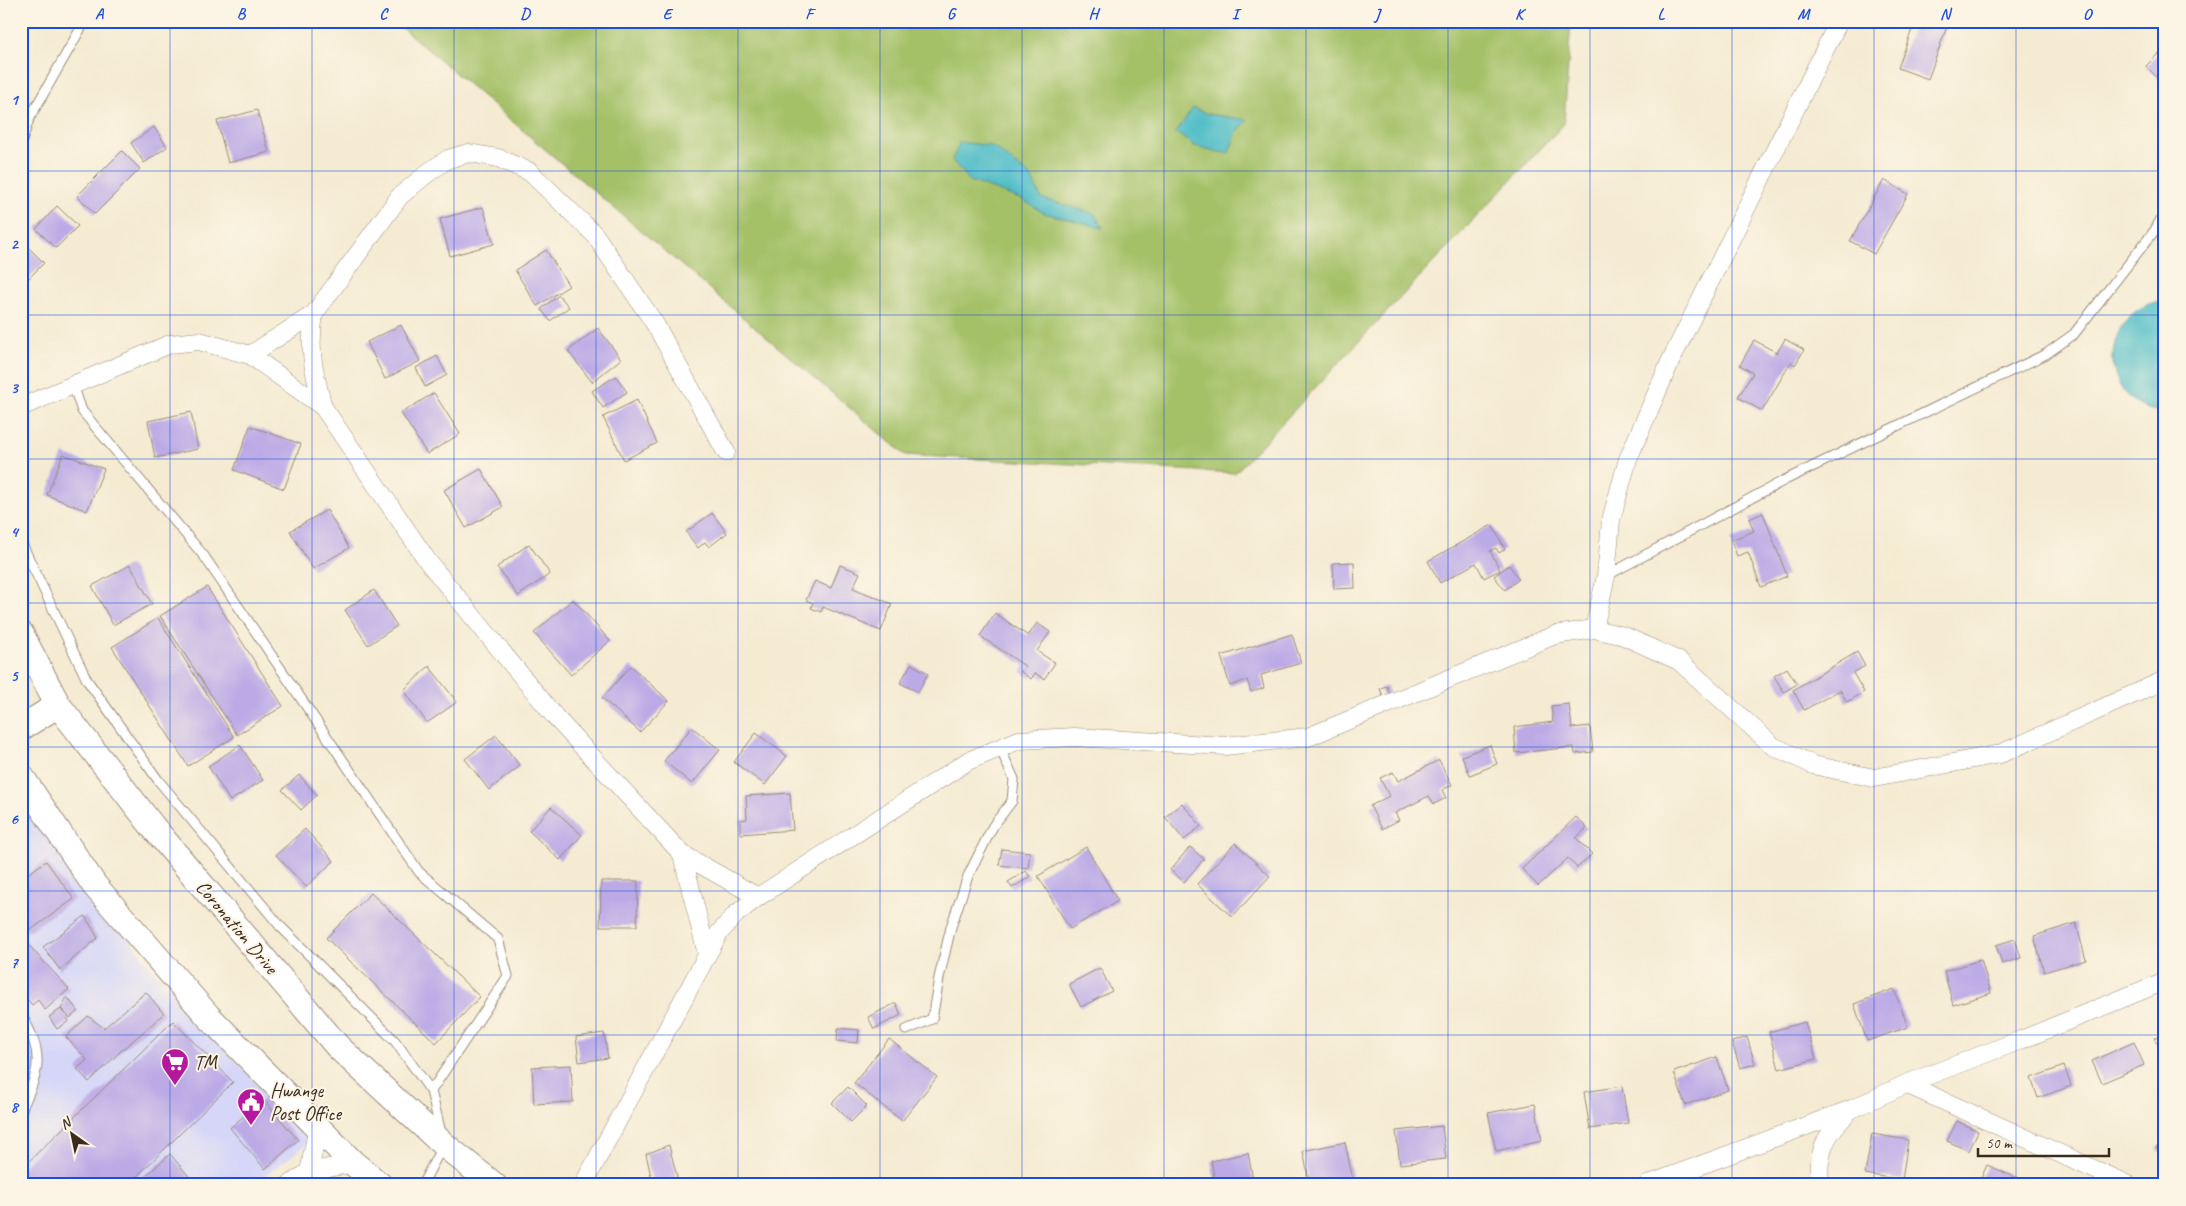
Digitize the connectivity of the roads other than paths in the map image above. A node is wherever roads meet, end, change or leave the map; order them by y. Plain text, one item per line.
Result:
1 (85, 21) edge
2 (1840, 21) edge
3 (2161, 21) edge
4 (2165, 27) edge
5 (21, 144) edge
6 (2165, 212) edge
7 (314, 314) junction
8 (250, 355) junction
9 (73, 385) junction
10 (323, 406) junction
11 (21, 407) edge
12 (726, 452) dead end
13 (21, 542) edge
14 (1606, 576) junction
15 (1594, 629) junction
16 (21, 634) edge
17 (2165, 680) edge
18 (58, 705) junction
19 (21, 728) edge
20 (1000, 748) junction
21 (21, 776) edge
22 (682, 854) junction
23 (758, 897) junction
24 (707, 954) junction
25 (2165, 981) edge
26 (21, 1014) edge
27 (906, 1030) dead end
28 (1906, 1084) junction
29 (431, 1091) junction
30 (1852, 1109) junction
31 (21, 1111) edge
32 (318, 1127) junction
33 (444, 1144) junction
34 (353, 1163) junction
35 (309, 1172) junction
36 (288, 1185) edge
37 (380, 1185) edge
38 (422, 1185) edge
39 (494, 1185) edge
40 (583, 1185) edge
41 (1647, 1185) edge
42 (1820, 1185) edge
43 (2129, 1185) edge

1 - 5 lane
2 - 14 street
3 - 4 lane
6 - 14 lane
7 - 8 street
7 - 10 street
7 - 12 street
8 - 9 street
8 - 10 street
9 - 11 street
9 - 29 lane
10 - 22 street
13 - 29 lane
14 - 15 street
15 - 17 street
15 - 20 street
16 - 18 street, Coronation Drive
18 - 19 street
18 - 33 street, Coronation Drive
20 - 23 street
20 - 27 lane
21 - 32 street
22 - 23 street
22 - 24 street
23 - 24 street
24 - 40 street
25 - 28 street
26 - 31 lane
28 - 30 street
28 - 43 street
29 - 33 lane
30 - 41 street
30 - 42 street
32 - 34 street
32 - 35 street
33 - 38 lane
33 - 39 street, Coronation Drive
34 - 35 street
34 - 37 street
35 - 36 street

